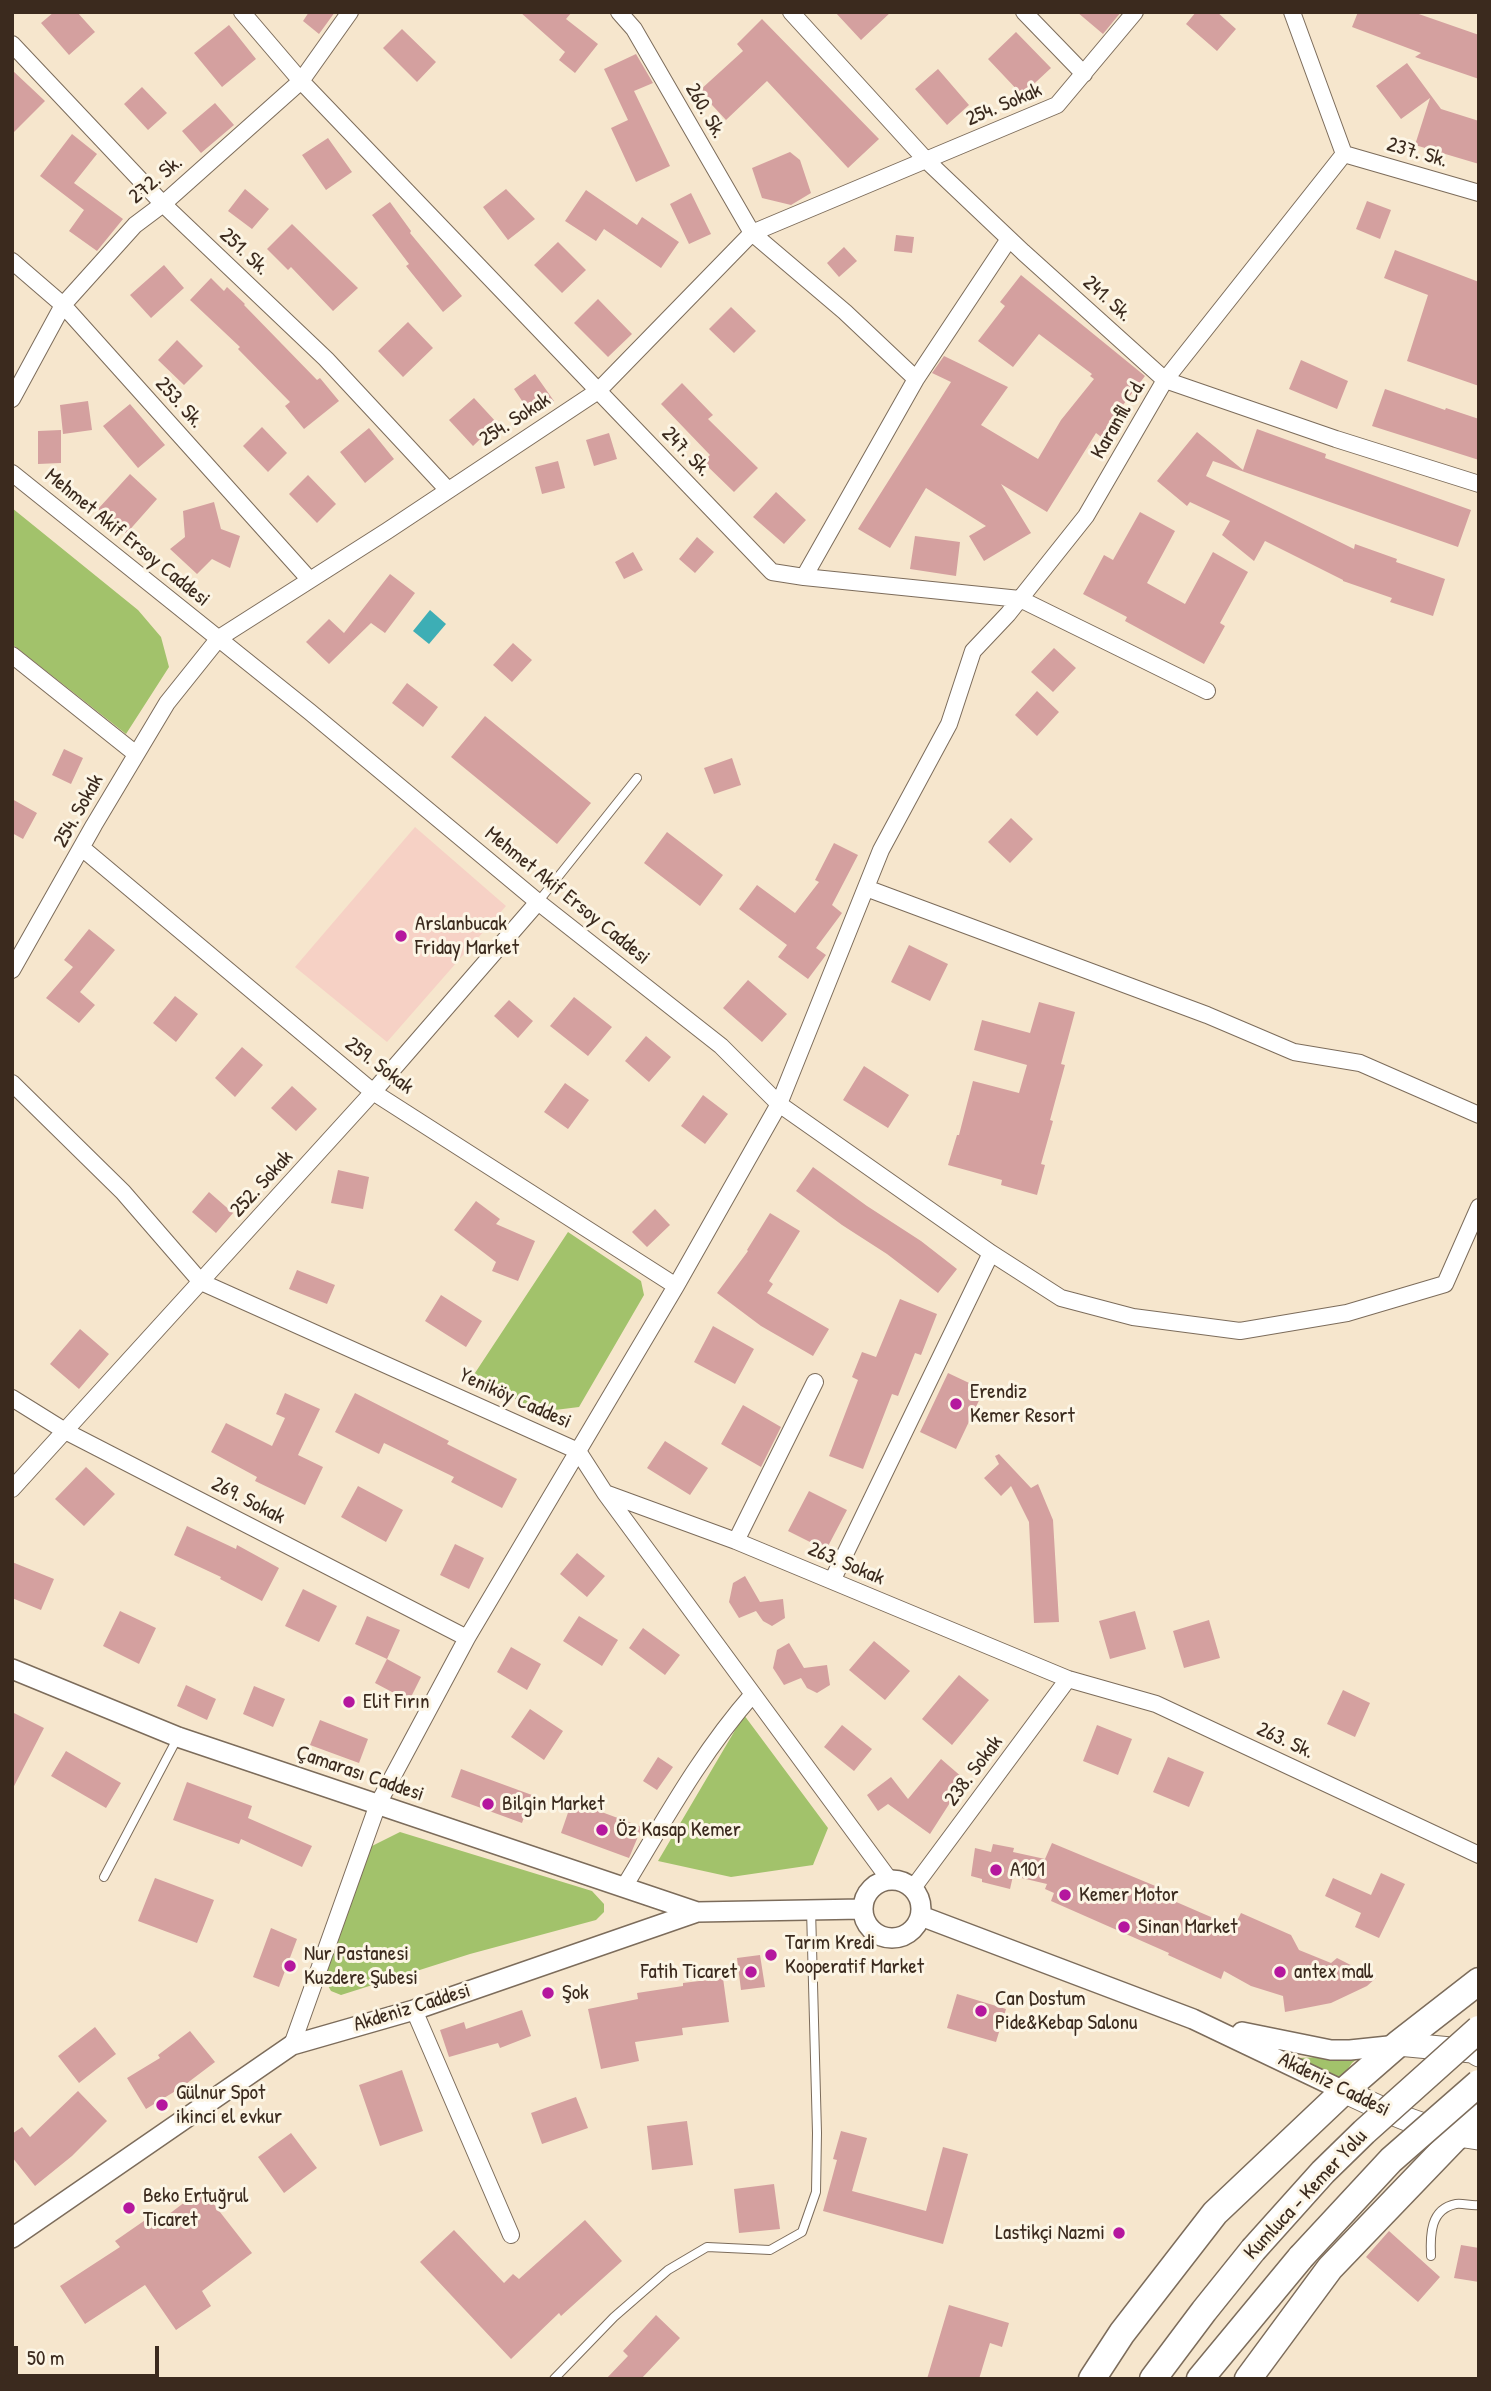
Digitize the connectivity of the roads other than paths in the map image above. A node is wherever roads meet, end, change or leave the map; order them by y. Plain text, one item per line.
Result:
1 (243, 12) edge
2 (350, 12) edge
3 (619, 12) edge
4 (791, 12) edge
5 (1024, 12) edge
6 (1135, 12) edge
7 (1292, 12) edge
8 (12, 44) edge
9 (1084, 74) junction
10 (301, 81) junction
11 (1343, 154) junction
12 (926, 160) junction
13 (1479, 193) edge
14 (163, 204) junction
15 (752, 233) junction
16 (1009, 239) junction
17 (12, 261) edge
18 (63, 305) junction
19 (916, 379) junction
20 (1165, 380) junction
21 (598, 391) junction
22 (12, 399) edge
23 (12, 473) edge
24 (1479, 484) edge
25 (447, 489) junction
26 (804, 577) junction
27 (309, 579) junction
28 (1020, 599) junction
29 (219, 638) junction
30 (12, 655) edge
31 (1207, 691) dead end
32 (135, 754) junction
33 (637, 778) dead end
34 (82, 848) junction
35 (866, 888) junction
36 (538, 902) junction
37 (12, 970) edge
38 (12, 1083) edge
39 (373, 1092) junction
40 (779, 1104) junction
41 (1479, 1115) edge
42 (1479, 1207) edge
43 (991, 1253) junction
44 (201, 1282) junction
45 (676, 1286) junction
46 (816, 1382) dead end
47 (12, 1398) edge
48 (65, 1431) junction
49 (578, 1451) junction
50 (12, 1489) edge
51 (605, 1493) junction
52 (736, 1541) junction
53 (832, 1581) junction
54 (467, 1638) junction
55 (12, 1670) edge
56 (1068, 1679) junction
57 (753, 1694) junction
58 (178, 1737) junction
59 (378, 1804) junction
60 (1479, 1855) edge
61 (104, 1877) dead end
62 (889, 1879) junction
63 (624, 1887) junction
64 (913, 1888) junction
65 (811, 1909) junction
66 (862, 1909) junction
67 (697, 1912) junction
68 (920, 1916) junction
69 (1479, 1980) edge
70 (414, 2010) junction
71 (1193, 2019) junction
72 (1479, 2029) edge
73 (292, 2045) junction
74 (1398, 2045) junction
75 (1479, 2055) edge
76 (1479, 2083) edge
77 (1344, 2091) junction
78 (1479, 2118) edge
79 (1469, 2137) edge
80 (1479, 2205) edge
81 (511, 2235) dead end
82 (12, 2238) edge
83 (1431, 2256) dead end
84 (554, 2379) edge
85 (1092, 2379) edge
86 (1153, 2379) edge
87 (1200, 2379) edge
88 (1248, 2379) edge

1 - 10 street, 247. Sk.
2 - 10 street, 272. Sk.
3 - 15 street, 260. Sk.
4 - 12 street, 241. Sk.
5 - 9 street
6 - 9 street, 254. Sokak
7 - 11 street
8 - 14 street, 251. Sk.
9 - 12 street, 254. Sokak
10 - 14 street, 272. Sk.
10 - 21 street, 247. Sk.
11 - 13 street, 237. Sk.
11 - 20 street, Karanfil Cd.
12 - 15 street, 254. Sokak
12 - 16 street, 241. Sk.
14 - 18 street, 272. Sk.
14 - 25 street, 251. Sk.
15 - 19 street
15 - 21 street, 254. Sokak
16 - 19 street
16 - 20 street, 241. Sk.
17 - 18 street, 253. Sk.
18 - 22 street, 272. Sk.
18 - 27 street, 253. Sk.
19 - 26 street
20 - 24 street, 241. Sk.
20 - 28 street, Karanfil Cd.
21 - 25 street, 254. Sokak
21 - 26 street, 247. Sk.
23 - 29 street, Mehmet Akif Ersoy Caddesi
25 - 27 street, 254. Sokak
26 - 28 street, 247. Sk.
27 - 29 street, 254. Sokak
28 - 31 street
28 - 35 street, Karanfil Cd.
29 - 32 street, 254. Sokak
29 - 36 street, Mehmet Akif Ersoy Caddesi
30 - 32 street
32 - 34 street, 254. Sokak
33 - 36 lane
34 - 37 street, 254. Sokak
34 - 39 street, 259. Sokak
35 - 40 street, Karanfil Cd.
35 - 41 street
36 - 39 street, 252. Sokak
36 - 40 street, Mehmet Akif Ersoy Caddesi
38 - 44 street, Yeniköy Caddesi
39 - 44 street, 252. Sokak
39 - 45 street, 259. Sokak
40 - 43 street, Mehmet Akif Ersoy Caddesi
40 - 45 street
42 - 43 street, Mehmet Akif Ersoy Caddesi
43 - 53 street
44 - 48 street, 252. Sokak
44 - 49 street, Yeniköy Caddesi
45 - 49 street
46 - 52 street
47 - 48 street, 269. Sokak
48 - 50 street, 252. Sokak
48 - 54 street, 269. Sokak
49 - 51 street, Yeniköy Caddesi
49 - 54 street
51 - 52 street, 263. Sokak
51 - 57 street, Yeniköy Caddesi
52 - 53 street, 263. Sokak
53 - 56 street, 263. Sokak
54 - 59 street
55 - 58 street, Çamarası Caddesi
56 - 60 street, 263. Sk.
56 - 64 street, 238. Sokak
57 - 62 street, Yeniköy Caddesi
57 - 63 street
58 - 59 street, Çamarası Caddesi
58 - 61 lane
59 - 63 street, Çamarası Caddesi
59 - 73 street
62 - 64 street
62 - 66 street
63 - 67 street, Çamarası Caddesi
64 - 68 street
65 - 66 street, Akdeniz Caddesi
65 - 67 street, Akdeniz Caddesi
65 - 84 lane
66 - 68 street
67 - 70 street, Akdeniz Caddesi
68 - 71 street, Akdeniz Caddesi
69 - 74 highway
70 - 73 street, Akdeniz Caddesi
70 - 81 street
71 - 74 street, Akdeniz Caddesi
71 - 77 street, Akdeniz Caddesi
72 - 86 highway, Kumluca - Kemer Yolu, bridge
73 - 82 street, Akdeniz Caddesi
74 - 75 main road, Akdeniz Caddesi
74 - 77 highway
76 - 87 highway, Kumluca - Kemer Yolu, bridge
77 - 79 main road, Akdeniz Caddesi
77 - 85 highway
78 - 79 highway
79 - 88 highway
80 - 83 lane

